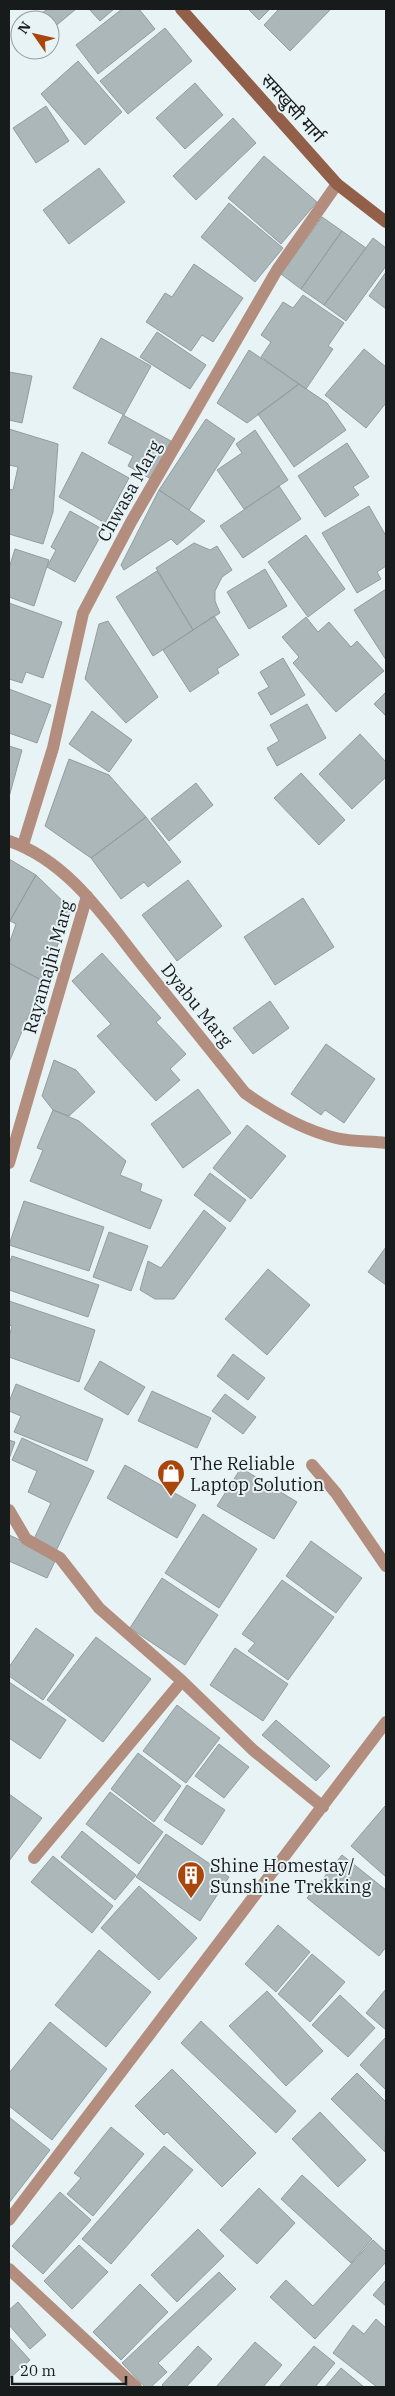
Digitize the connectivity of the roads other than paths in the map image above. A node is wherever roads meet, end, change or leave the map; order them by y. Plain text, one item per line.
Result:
1 (181, 9) edge
2 (337, 184) junction
3 (386, 222) edge
4 (9, 841) edge
5 (23, 846) junction
6 (87, 896) junction
7 (386, 1143) edge
8 (9, 1163) edge
9 (312, 1465) dead end
10 (9, 1510) edge
11 (386, 1566) edge
12 (182, 1682) junction
13 (386, 1722) edge
14 (323, 1807) junction
15 (34, 1858) dead end
16 (9, 2220) edge
17 (9, 2269) edge
18 (136, 2387) edge

1 - 2 main road, समखुसी मार्ग
2 - 3 main road, समखुसी मार्ग
2 - 5 street, Chwasa Marg
4 - 5 street, Dyabu Marg
5 - 6 street, Dyabu Marg
6 - 7 street, Dyabu Marg
6 - 8 street, Rayamajhi Marg
9 - 11 street
10 - 12 street
12 - 14 street
12 - 15 street
13 - 14 street
14 - 16 street
17 - 18 street

